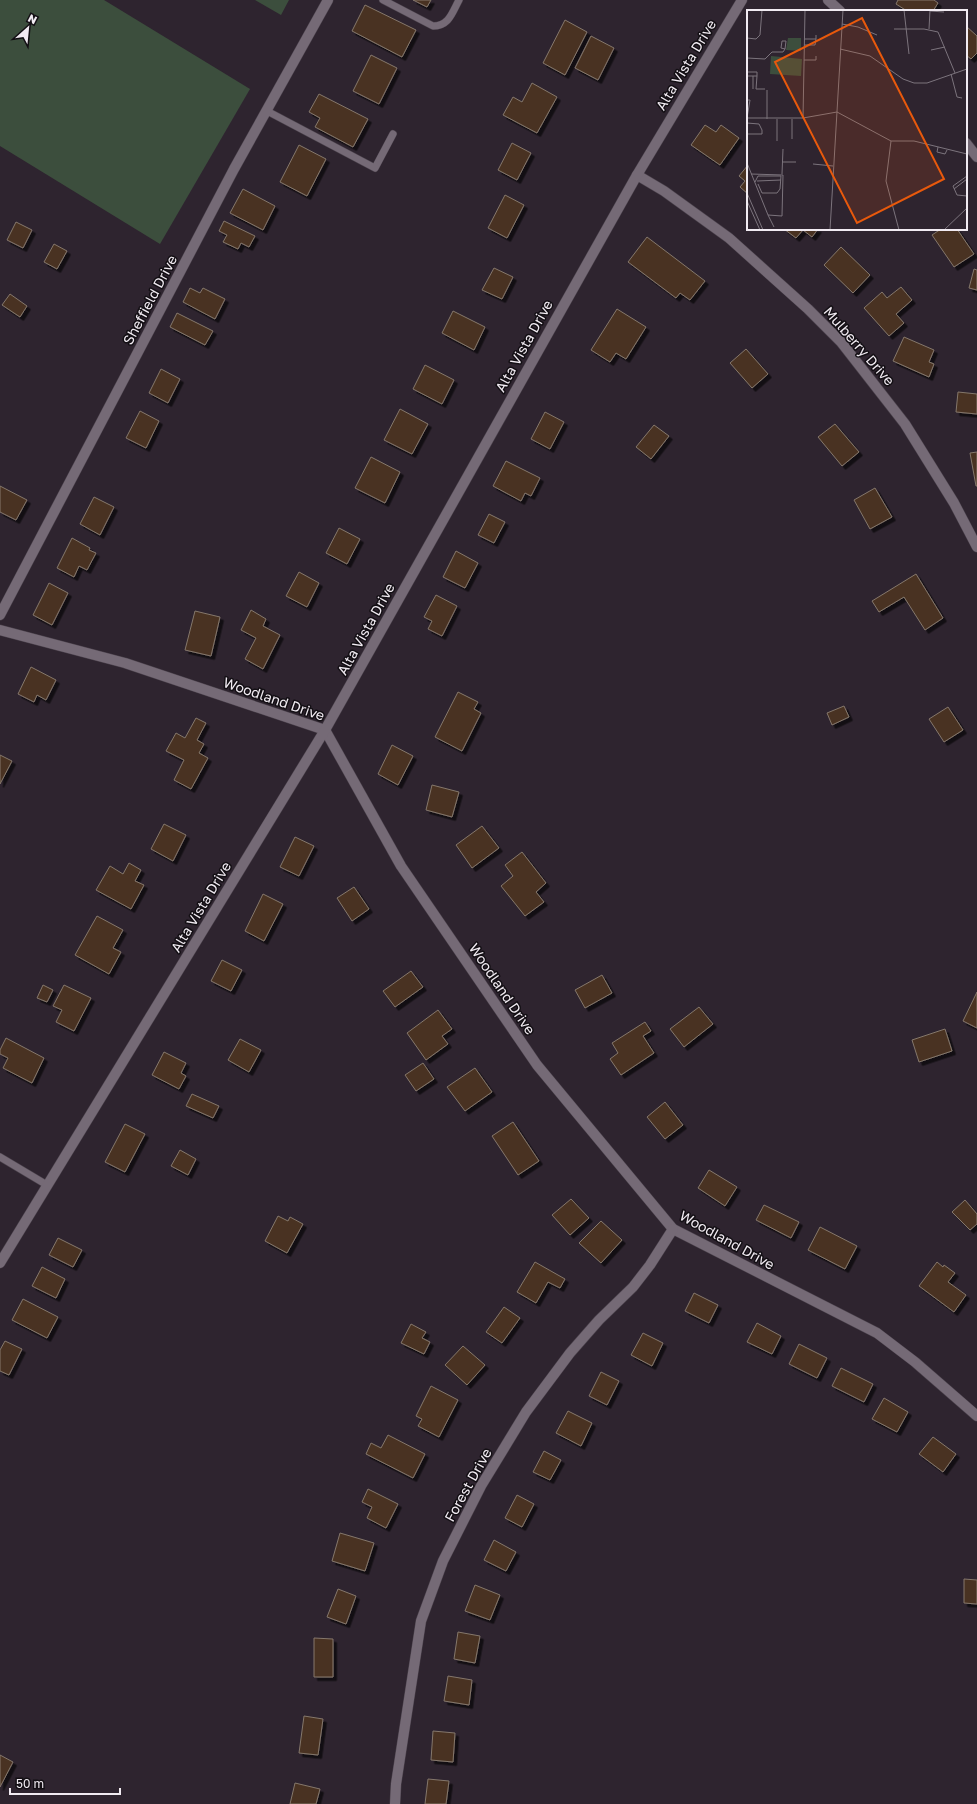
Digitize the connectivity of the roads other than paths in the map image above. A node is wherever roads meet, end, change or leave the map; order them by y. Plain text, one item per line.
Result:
1 (328, 0) edge
2 (383, 0) edge
3 (459, 0) edge
4 (742, 0) edge
5 (828, 0) edge
6 (839, 10) edge
7 (267, 111) junction
8 (392, 134) dead end
9 (967, 144) edge
10 (977, 157) edge
11 (637, 175) junction
12 (977, 547) edge
13 (0, 615) edge
14 (0, 630) edge
15 (325, 730) junction
16 (0, 1157) edge
17 (47, 1185) junction
18 (673, 1229) junction
19 (0, 1263) edge
20 (977, 1416) edge
21 (395, 1804) edge

1 - 7 street, Sheffield Drive
2 - 3 lane
4 - 11 street, Alta Vista Drive
5 - 6 street
7 - 8 lane
7 - 13 street, Sheffield Drive
9 - 10 street
11 - 12 street, Mulberry Drive
11 - 15 street, Alta Vista Drive
14 - 15 street, Woodland Drive
15 - 17 street, Alta Vista Drive
15 - 18 street, Woodland Drive
16 - 17 lane
17 - 19 street, Alta Vista Drive
18 - 20 street, Woodland Drive
18 - 21 street, Forest Drive

